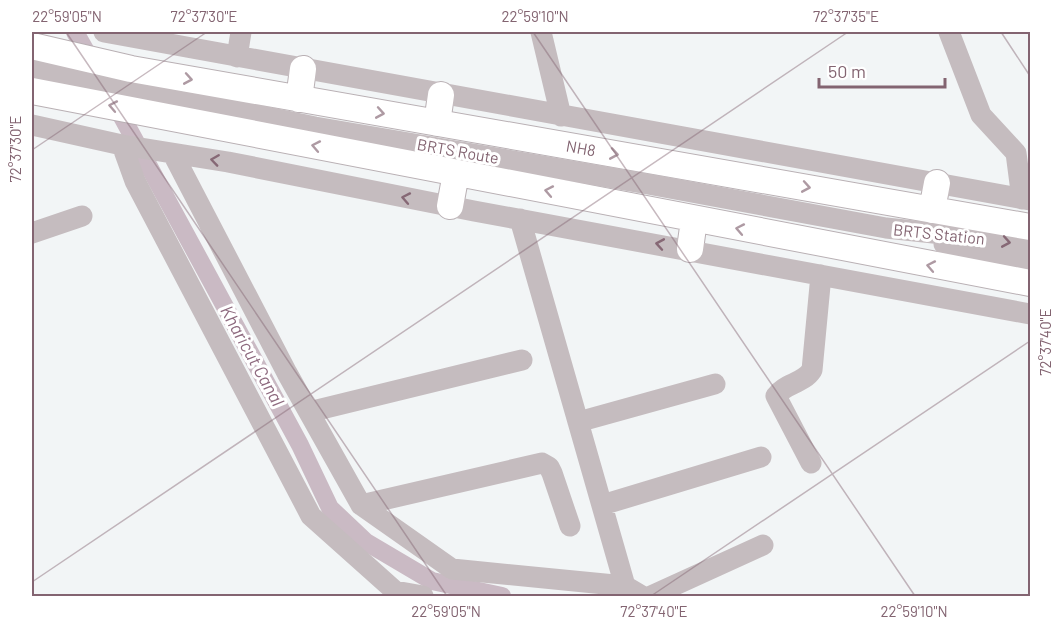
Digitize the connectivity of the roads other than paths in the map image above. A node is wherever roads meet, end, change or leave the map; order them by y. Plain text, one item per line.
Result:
1 (108, 32) edge
2 (241, 32) edge
3 (541, 32) edge
4 (949, 32) edge
5 (237, 57) junction
6 (38, 66) edge
7 (303, 69) junction
8 (136, 80) junction
9 (441, 95) junction
10 (299, 99) junction
11 (561, 116) junction
12 (437, 123) junction
13 (32, 125) edge
14 (122, 144) junction
15 (173, 154) junction
16 (456, 173) junction
17 (937, 183) junction
18 (1026, 200) edge
19 (450, 206) junction
20 (932, 210) junction
21 (82, 216) dead end
22 (520, 219) junction
23 (694, 220) junction
24 (1030, 227) edge
25 (885, 228) junction
26 (32, 233) edge
27 (1030, 246) edge
28 (690, 249) junction
29 (1030, 264) edge
30 (969, 273) junction
31 (821, 275) junction
32 (1030, 283) edge
33 (965, 302) junction
34 (1030, 314) edge
35 (522, 360) dead end
36 (715, 384) dead end
37 (309, 412) junction
38 (578, 422) junction
39 (761, 457) dead end
40 (811, 463) dead end
41 (361, 505) junction
42 (602, 505) junction
43 (570, 526) dead end
44 (764, 545) dead end
45 (634, 591) edge
46 (423, 597) edge
47 (651, 597) edge

1 - 5 street
2 - 5 street
3 - 11 street
4 - 18 street
5 - 7 street
6 - 8 main road, NH8
16 -> 6 main road
7 - 9 street
7 - 10 main road
8 -> 10 main road, NH8
8 - 25 street, BRTS Route
9 - 11 street
9 - 12 main road
10 -> 12 main road, NH8
11 - 17 street
12 -> 20 main road, NH8
13 - 14 street
14 - 15 street
14 - 46 street
19 -> 15 street
15 - 37 street
16 - 19 main road
23 -> 16 main road
17 - 18 street
17 - 20 main road
19 - 22 street
20 - 24 main road, NH8
21 - 26 street
28 -> 22 street
22 - 38 street
23 - 28 main road
30 -> 23 main road
25 -> 27 street, BRTS Station
25 - 29 street, BRTS Station
28 - 31 street
30 - 32 main road
30 - 33 street
31 - 33 street
31 - 40 street
33 - 34 street
35 - 37 street
36 - 38 street
37 - 41 street
38 - 42 street
39 - 42 street
41 - 43 street
41 - 45 street
42 - 45 street
44 - 47 street

